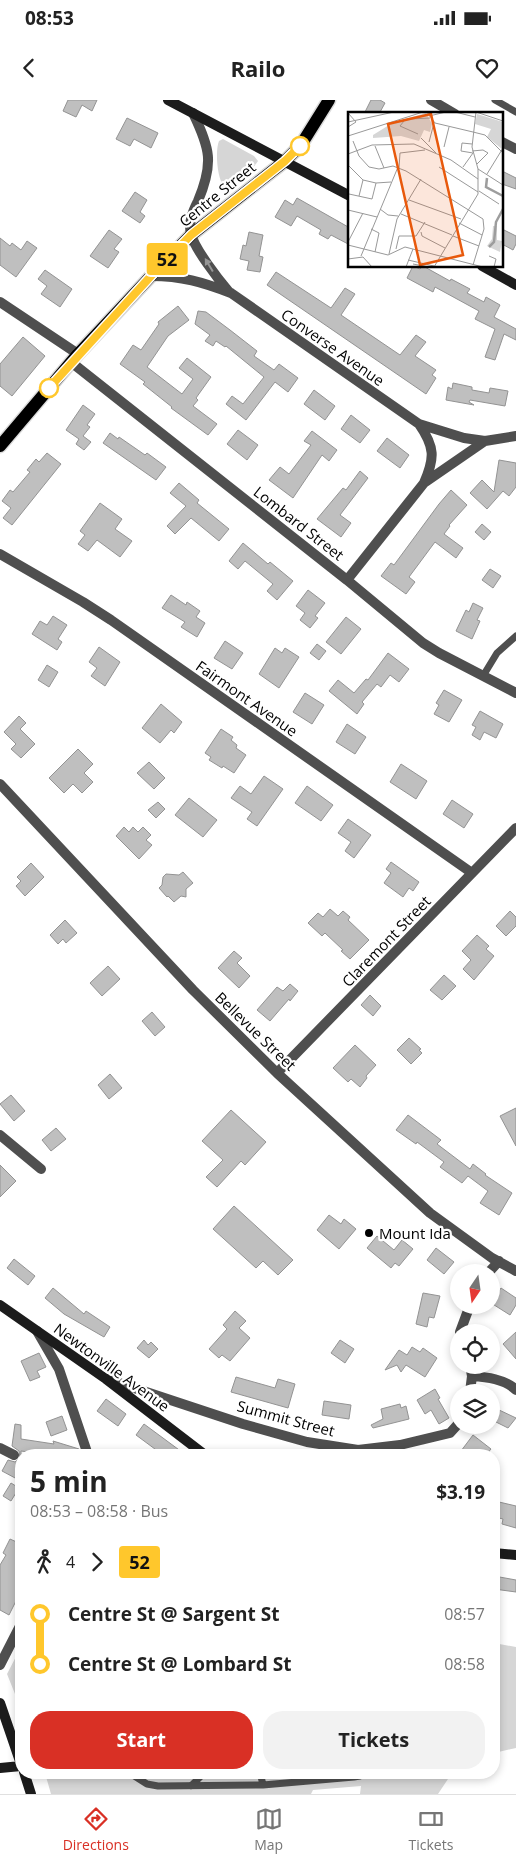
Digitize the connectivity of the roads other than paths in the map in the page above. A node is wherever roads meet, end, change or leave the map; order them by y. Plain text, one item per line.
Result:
1 (168, 100) edge
2 (329, 100) edge
3 (431, 100) edge
4 (494, 100) edge
5 (452, 112) edge
6 (516, 112) edge
7 (193, 113) junction
8 (504, 143) edge
9 (516, 149) edge
10 (285, 161) junction
11 (348, 195) edge
12 (191, 235) junction
13 (486, 268) edge
14 (151, 276) junction
15 (516, 284) edge
16 (231, 293) junction
17 (0, 302) edge
18 (75, 358) junction
19 (418, 424) junction
20 (516, 436) edge
21 (485, 441) junction
22 (0, 446) edge
23 (424, 483) junction
24 (0, 554) edge
25 (347, 580) junction
26 (516, 636) edge
27 (483, 676) junction
28 (516, 693) edge
29 (0, 784) edge
30 (516, 828) edge
31 (472, 873) junction
32 (277, 1073) junction
33 (0, 1135) edge
34 (42, 1169) dead end
35 (499, 1261) junction
36 (496, 1264) edge
37 (516, 1270) edge
38 (0, 1305) edge
39 (36, 1331) junction
40 (472, 1376) joint
41 (106, 1379) junction
42 (471, 1384) edge
43 (516, 1390) edge
44 (450, 1433) edge
45 (0, 1448) edge
46 (86, 1449) edge
47 (196, 1449) edge
48 (352, 1449) edge
49 (366, 1449) edge
50 (14, 1455) dead end
51 (500, 1554) edge
52 (516, 1555) edge
53 (15, 1636) edge
54 (0, 1665) edge
55 (0, 1703) edge
56 (15, 1736) edge
57 (15, 1766) edge
58 (0, 1768) edge
59 (26, 1779) edge
60 (139, 1779) edge
61 (198, 1779) edge
62 (262, 1779) edge
63 (331, 1779) edge
64 (263, 1785) junction
65 (190, 1786) junction
66 (31, 1794) edge

1 - 7 main road
2 - 10 main road, Centre Street
3 - 5 street
4 - 6 lane
7 - 10 main road
7 - 12 street
8 - 9 street
10 - 11 main road
10 - 12 main road, Centre Street
12 - 14 main road, Centre Street
16 -> 12 street, Converse Avenue
13 - 15 main road
14 - 16 street, Converse Avenue
14 - 18 main road, Centre Street
16 - 19 street, Converse Avenue
17 - 18 street, Lombard Street
18 - 22 main road, Centre Street
18 - 25 street, Lombard Street
19 - 21 street, Converse Avenue
19 - 23 street, Converse Avenue
20 - 21 street
21 - 23 street
23 - 25 street
24 - 31 street, Fairmont Avenue
25 - 27 street, Lombard Street
26 - 27 lane
27 - 28 street, Lombard Street
29 - 32 street, Bellevue Street
30 - 31 street, Claremont Street
31 - 32 street, Claremont Street
32 - 35 street, Bellevue Street
33 - 34 street
35 - 36 street
35 - 37 street, Bellevue Street
38 - 39 main road, Newtonville Avenue
39 - 41 main road, Newtonville Avenue
39 - 46 street
40 - 42 street
40 - 43 street
41 - 47 main road, Newtonville Avenue
41 - 48 street, Summit Street
44 - 49 street, Summit Street
45 - 50 street
51 - 52 main road
53 - 54 street
55 - 56 main road
57 - 58 main road
59 - 66 main road
60 - 65 lane
61 - 65 lane
62 - 64 lane
63 - 64 lane
64 - 65 lane

